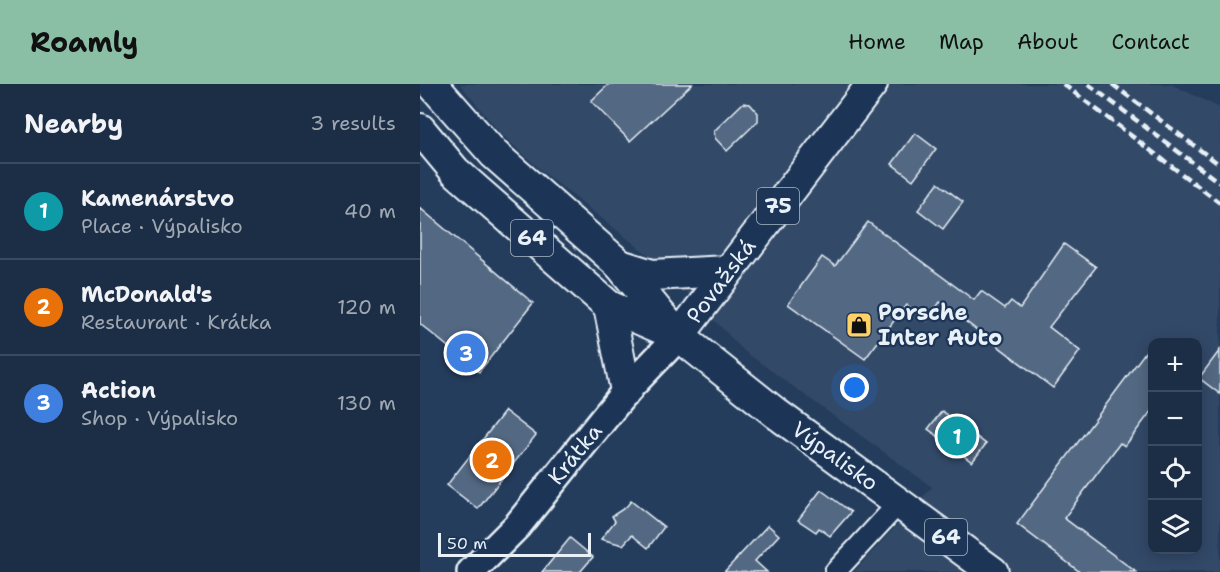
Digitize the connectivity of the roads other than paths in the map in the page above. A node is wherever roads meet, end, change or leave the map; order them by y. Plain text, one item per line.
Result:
1 (432, 84) edge
2 (872, 84) edge
3 (420, 129) edge
4 (620, 265) junction
5 (728, 271) junction
6 (609, 306) junction
7 (679, 336) junction
8 (626, 391) junction
9 (899, 502) junction
10 (471, 572) edge
11 (836, 572) edge
12 (993, 572) edge

1 - 4 main road, Výpalisko / 64
2 - 5 main road, Považská / 75
3 - 6 main road, Výpalisko / 64
4 - 5 main road, 64
4 - 7 main road, Výpalisko / 64
5 - 7 main road, Považská / 75
6 - 7 main road, Výpalisko / 64
6 - 8 main road
7 - 8 main road, Krátka
7 - 9 main road, Výpalisko / 64
8 - 10 main road, Krátka
9 - 11 street
9 - 12 main road, Výpalisko / 64

